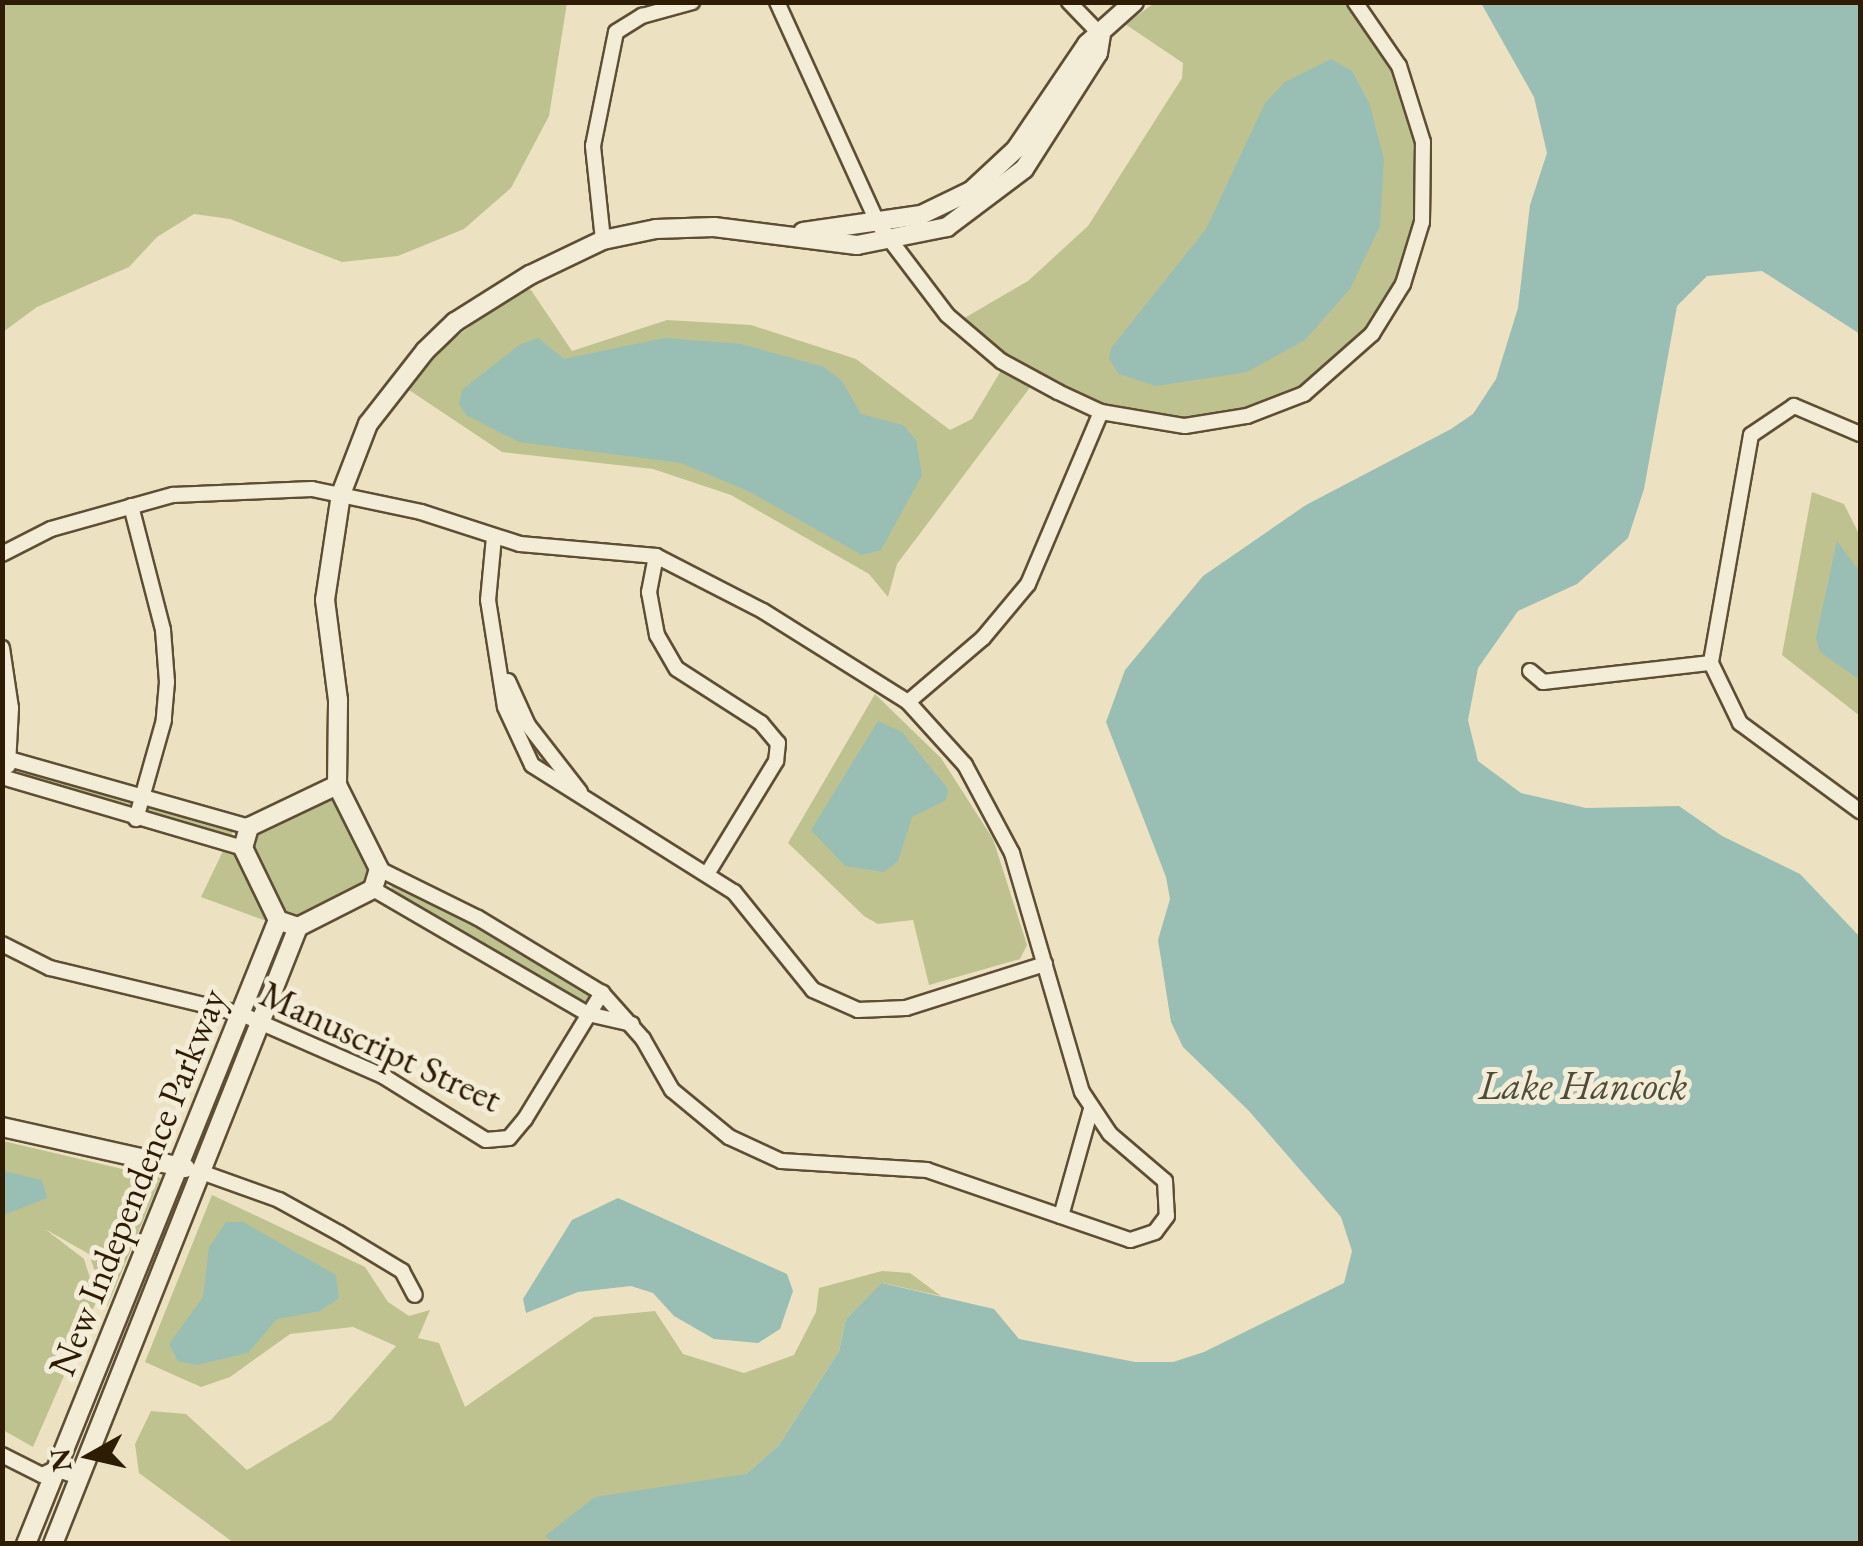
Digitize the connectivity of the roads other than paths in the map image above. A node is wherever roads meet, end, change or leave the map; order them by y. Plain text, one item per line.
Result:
1 (692, 2) edge
2 (777, 2) edge
3 (1069, 2) edge
4 (1134, 2) edge
5 (1356, 2) edge
6 (1101, 35) junction
7 (878, 224) junction
8 (768, 233) junction
9 (602, 240) junction
10 (889, 241) junction
11 (1101, 412) junction
12 (1860, 434) edge
13 (341, 494) junction
14 (131, 506) junction
15 (494, 538) junction
16 (2, 554) edge
17 (656, 556) junction
18 (2, 648) edge
19 (1711, 664) junction
20 (1530, 671) dead end
21 (908, 702) junction
22 (6, 759) edge
23 (3, 779) edge
24 (337, 785) junction
25 (143, 798) junction
26 (1860, 811) edge
27 (136, 820) junction
28 (249, 827) junction
29 (243, 848) junction
30 (379, 868) junction
31 (707, 874) junction
32 (373, 889) junction
33 (278, 920) junction
34 (298, 927) junction
35 (2, 944) edge
36 (1045, 964) junction
37 (602, 993) junction
38 (241, 1014) junction
39 (588, 1014) junction
40 (260, 1024) junction
41 (632, 1024) junction
42 (1091, 1108) junction
43 (2, 1126) edge
44 (178, 1166) junction
45 (200, 1172) junction
46 (1060, 1216) junction
47 (415, 1294) dead end
48 (2, 1454) edge
49 (55, 1470) junction
50 (80, 1478) junction
51 (26, 1544) edge
52 (53, 1544) edge

1 - 9 street
2 - 7 street
3 - 6 street
4 - 6 street
5 - 11 street
6 - 7 street
6 - 10 street
7 - 8 street
7 - 10 street
8 - 9 street
8 - 10 street
9 - 13 street
10 - 11 street
11 - 21 street
12 - 19 street
13 - 14 street
13 - 15 street
13 - 24 street
14 - 16 street
14 - 25 street
15 - 17 street
15 - 31 street
17 - 21 street
17 - 31 street
18 - 22 street
19 - 20 street
19 - 26 street
21 - 36 street
22 - 23 street
22 - 25 street
23 - 27 street
24 - 28 street
24 - 30 street
25 - 27 street
25 - 28 street
27 - 29 street
28 - 29 street
29 - 33 street
30 - 32 street
30 - 37 street
31 - 36 street
32 - 34 street
32 - 39 street
33 - 34 street
33 - 38 street, New Independence Parkway
34 - 40 street, New Independence Parkway
35 - 38 street, Manuscript Street
36 - 42 street
37 - 39 street, Manuscript Street
37 - 41 street
38 - 40 street, Manuscript Street
38 - 44 street, New Independence Parkway
39 - 40 street, Manuscript Street
39 - 41 street
40 - 45 street, New Independence Parkway
41 - 46 street
42 - 46 street
42 - 46 street
43 - 44 street
44 - 45 street
44 - 49 street, New Independence Parkway
45 - 47 street
45 - 50 street, New Independence Parkway
48 - 49 street
49 - 50 street
49 - 51 street, New Independence Parkway
50 - 52 street, New Independence Parkway

